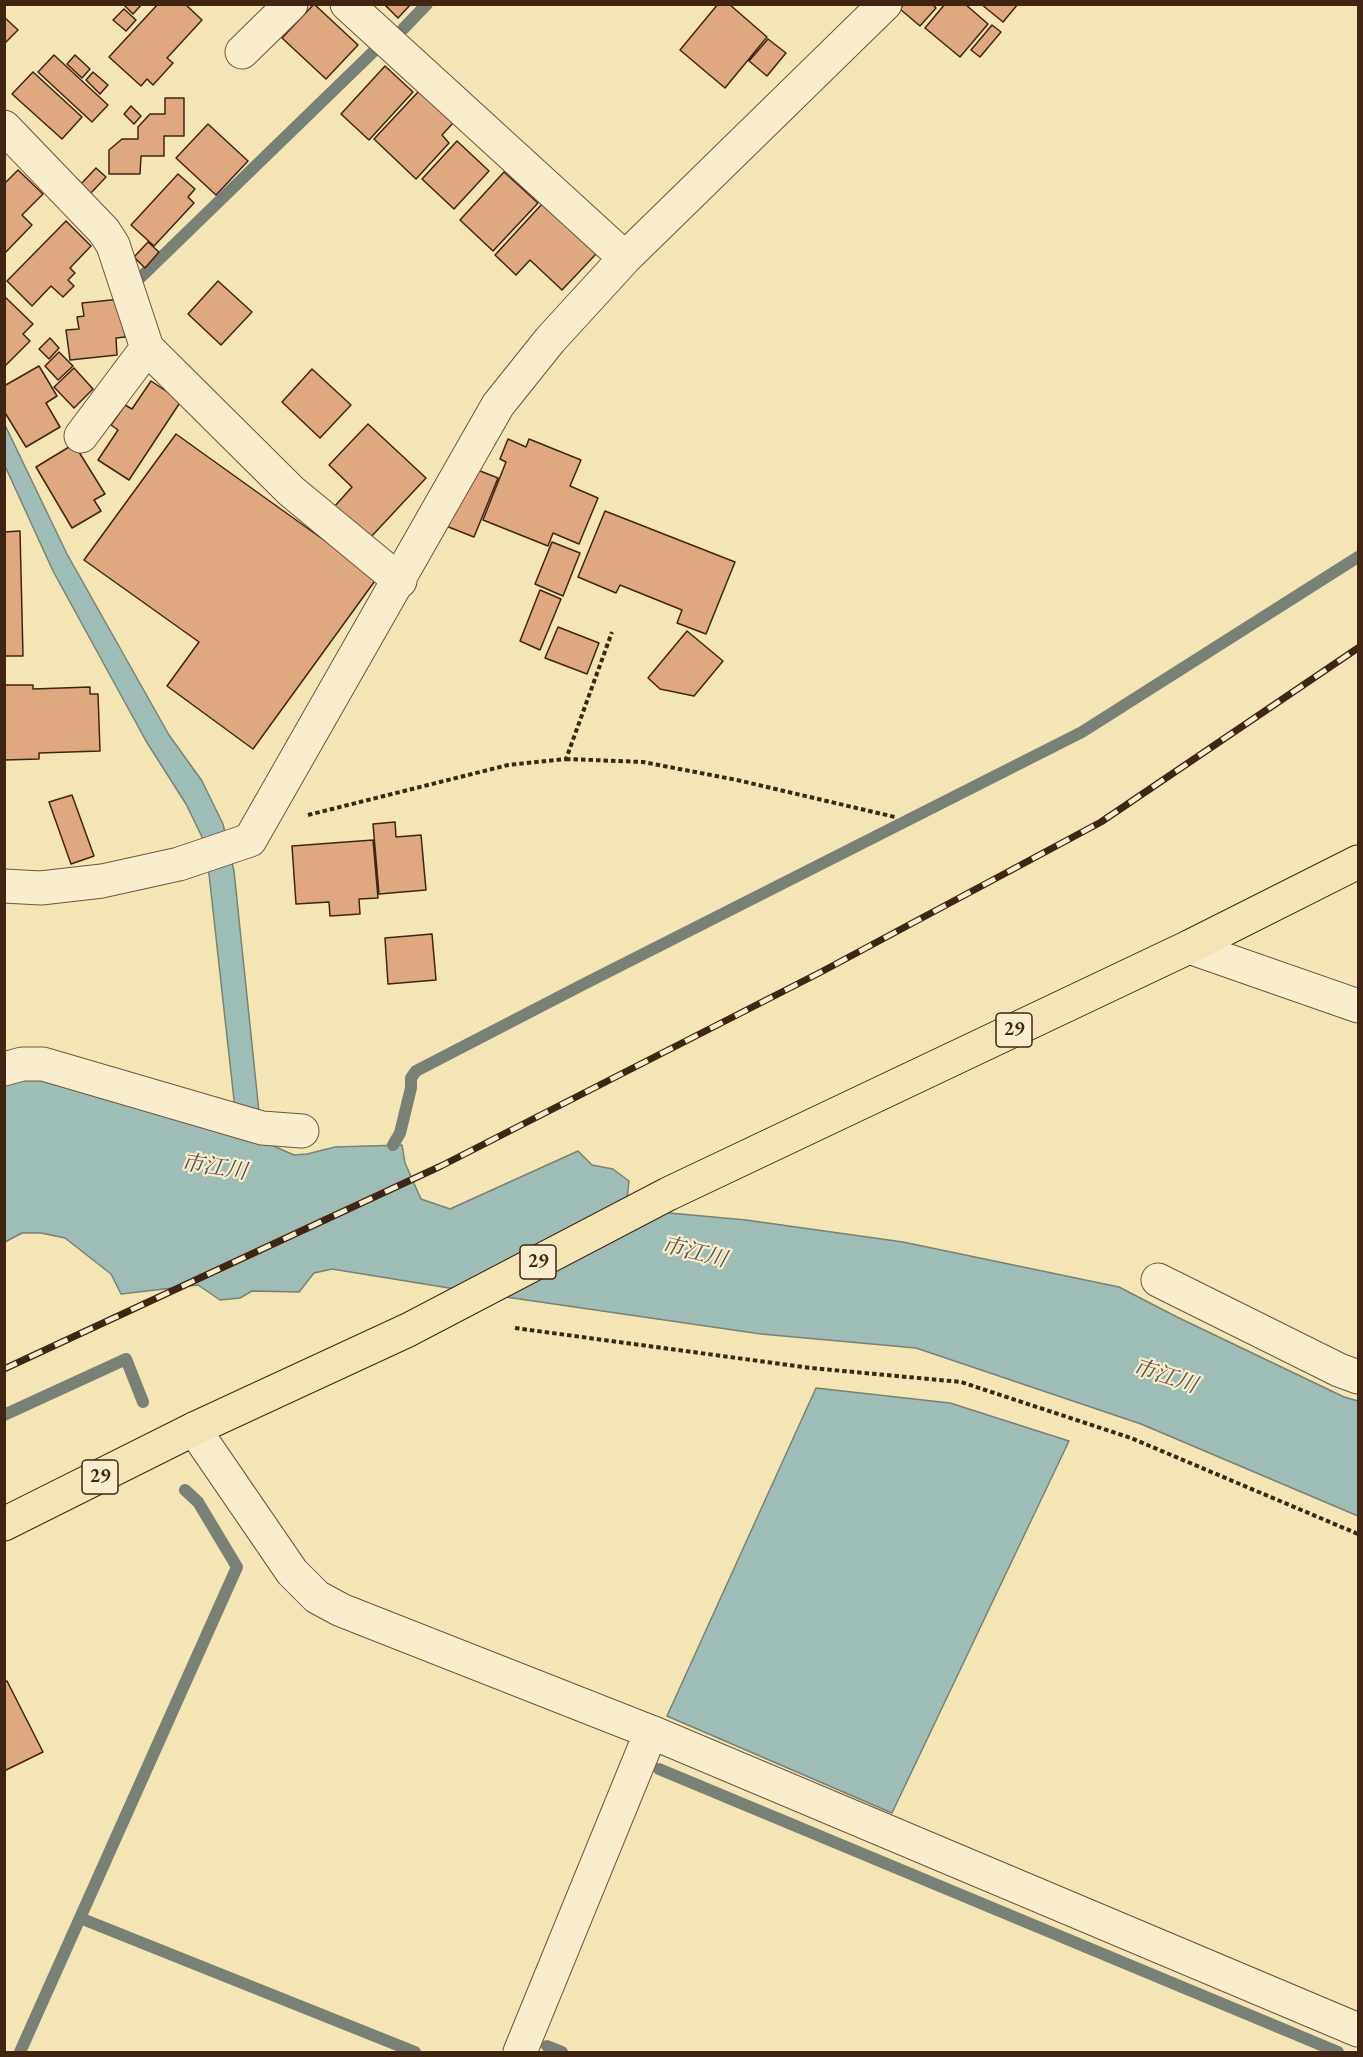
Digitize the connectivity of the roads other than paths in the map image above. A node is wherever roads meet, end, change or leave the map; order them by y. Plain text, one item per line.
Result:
1 (291, 4) edge
2 (347, 4) edge
3 (885, 4) edge
4 (242, 52) dead end
5 (4, 127) edge
6 (625, 258) junction
7 (147, 348) junction
8 (81, 436) dead end
9 (399, 580) junction
10 (1359, 862) edge
11 (4, 886) edge
12 (1189, 947) junction
13 (1359, 1006) edge
14 (4, 1069) edge
15 (302, 1131) dead end
16 (1158, 1280) dead end
17 (1359, 1377) edge
18 (194, 1429) junction
19 (4, 1524) edge
20 (651, 1732) junction
21 (1359, 2030) edge
22 (520, 2052) edge

1 - 4 street
2 - 6 street
3 - 6 street
5 - 7 street
6 - 9 street
7 - 8 street
7 - 9 street
9 - 11 street
10 - 12 main road, 29
12 - 13 street
12 - 18 main road, 29
14 - 15 street
16 - 17 street
18 - 19 main road, 29
18 - 20 street
20 - 21 street
20 - 22 street

